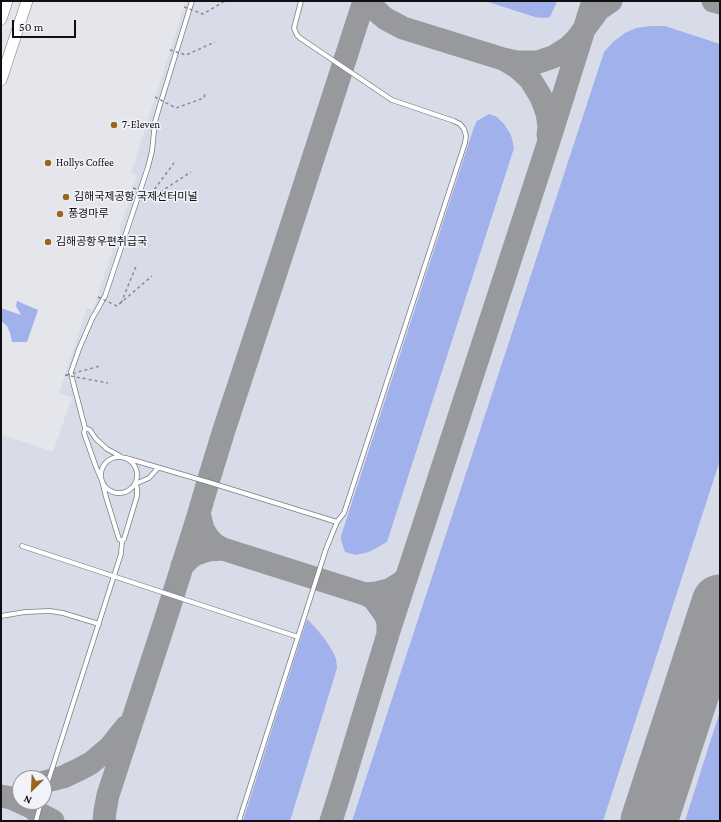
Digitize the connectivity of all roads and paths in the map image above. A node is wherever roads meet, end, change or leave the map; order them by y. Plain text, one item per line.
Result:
1 (7, 1) edge
2 (26, 1) edge
3 (192, 1) edge
4 (225, 1) edge
5 (301, 1) edge
6 (184, 7) dead end
7 (1, 19) edge
8 (215, 42) dead end
9 (170, 50) dead end
10 (1, 80) edge
11 (205, 94) dead end
12 (155, 97) dead end
13 (174, 163) dead end
14 (191, 172) dead end
15 (133, 188) dead end
16 (151, 194) junction
17 (137, 264) dead end
18 (152, 276) dead end
19 (98, 297) dead end
20 (121, 303) junction
21 (100, 366) dead end
22 (108, 383) dead end
23 (85, 428) junction
24 (120, 457) junction
25 (126, 458) junction
26 (158, 468) junction
27 (102, 481) junction
28 (135, 484) junction
29 (336, 522) junction
30 (122, 541) junction
31 (22, 546) dead end
32 (114, 576) junction
33 (1, 616) edge
34 (99, 624) junction
35 (298, 637) junction
36 (52, 770) edge
37 (39, 810) edge
38 (36, 821) edge
39 (239, 821) edge

1 - 7 main road
2 - 10 main road
3 - 23 lane
4 - 6 path, bridge
5 - 29 lane
8 - 9 path, bridge
11 - 12 path, bridge
13 - 16 path
14 - 16 path, bridge
15 - 16 path, bridge
17 - 20 path
18 - 20 path, bridge
19 - 20 path, bridge
21 - 22 path, bridge
23 - 24 lane
23 - 27 lane
24 - 25 lane
24 - 27 lane
25 - 26 lane
25 - 28 lane
26 - 28 lane
26 - 29 lane
27 - 28 lane
27 - 30 lane
28 - 30 lane
29 - 35 lane
30 - 32 lane
31 - 32 lane
32 - 34 lane
32 - 35 lane
33 - 34 lane
34 - 36 lane
35 - 39 lane
37 - 38 lane

